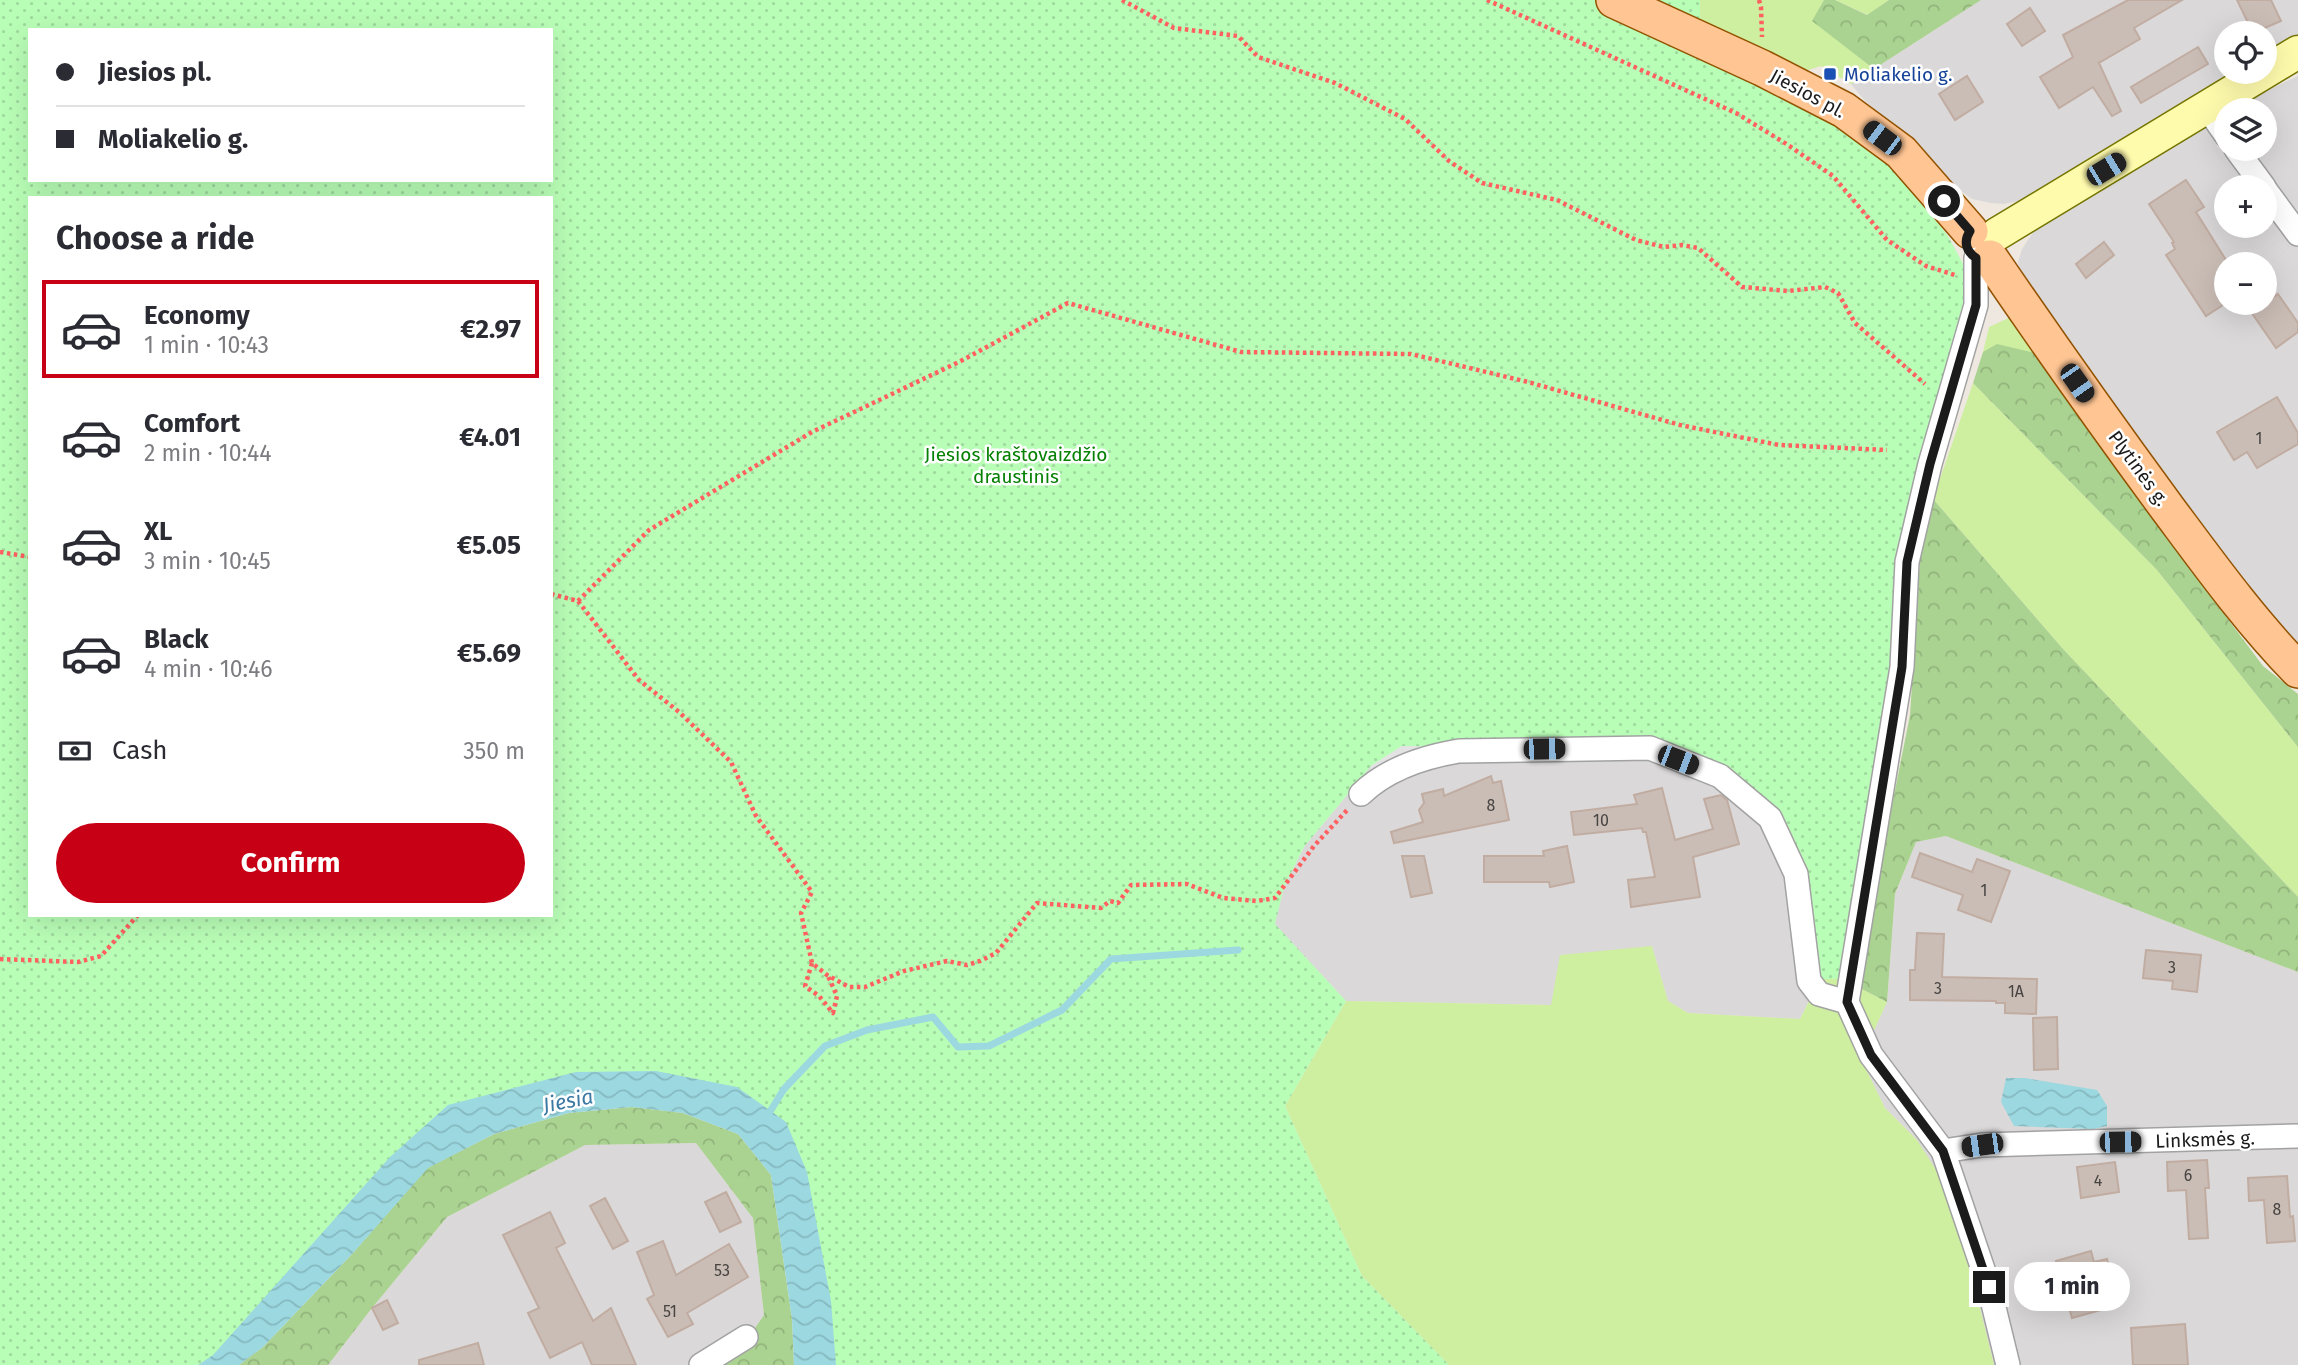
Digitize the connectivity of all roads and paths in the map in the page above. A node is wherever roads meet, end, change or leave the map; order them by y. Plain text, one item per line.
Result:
1 (1122, 0) edge
2 (1487, 0) edge
3 (1614, 0) edge
4 (2298, 52) edge
5 (2207, 108) junction
6 (2214, 118) edge
7 (2277, 206) edge
8 (2298, 234) edge
9 (1982, 252) junction
10 (1925, 383) dead end
11 (1887, 450) dead end
12 (0, 552) edge
13 (28, 557) edge
14 (553, 595) edge
15 (578, 601) junction
16 (2298, 670) edge
17 (1361, 794) joint
18 (136, 917) edge
19 (0, 959) edge
20 (812, 963) junction
21 (827, 975) junction
22 (1847, 1002) junction
23 (2298, 1136) edge
24 (1943, 1151) junction
25 (746, 1337) dead end
26 (701, 1365) edge
27 (2008, 1365) edge

1 - 10 path
2 - 9 path
3 - 9 main road, Jiesios pl.
4 - 5 main road
5 - 6 street
5 - 9 main road
7 - 8 street
9 - 16 main road, Plytinės g.
9 - 22 street
11 - 15 path
12 - 13 path
14 - 15 path
15 - 20 path
17 - 21 path
17 - 22 street
18 - 19 path
20 - 21 path
20 - 21 path
22 - 24 street
23 - 24 street, Linksmės g.
24 - 27 street
25 - 26 street

